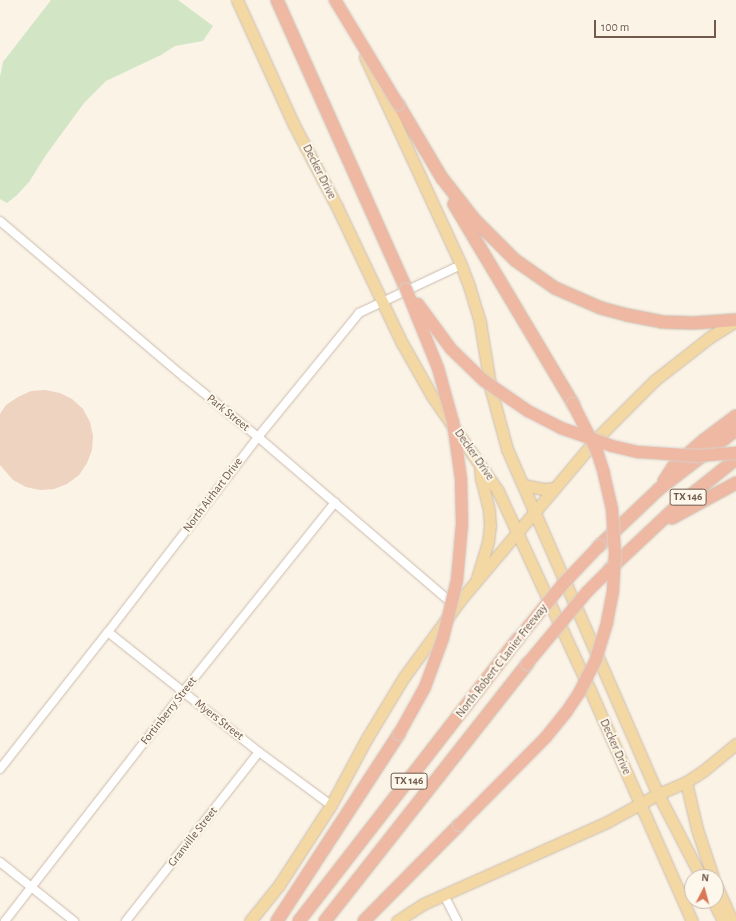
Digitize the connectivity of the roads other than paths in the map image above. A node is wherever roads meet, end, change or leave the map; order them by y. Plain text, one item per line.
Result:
1 (237, 0) edge
2 (277, 0) edge
3 (335, 0) edge
4 (340, 0) edge
5 (442, 178) junction
6 (0, 221) edge
7 (461, 265) junction
8 (406, 289) junction
9 (382, 302) junction
10 (736, 321) edge
11 (736, 416) edge
12 (736, 430) edge
13 (258, 436) junction
14 (736, 453) edge
15 (736, 459) edge
16 (480, 462) junction
17 (736, 483) edge
18 (523, 485) junction
19 (555, 488) junction
20 (659, 489) junction
21 (335, 502) junction
22 (535, 511) junction
23 (517, 532) junction
24 (642, 537) junction
25 (476, 580) junction
26 (456, 606) junction
27 (108, 632) junction
28 (183, 692) junction
29 (736, 744) edge
30 (259, 752) junction
31 (0, 769) edge
32 (686, 782) junction
33 (658, 794) junction
34 (640, 804) junction
35 (331, 805) junction
36 (0, 862) edge
37 (697, 869) edge
38 (710, 869) edge
39 (31, 887) junction
40 (444, 895) junction
41 (724, 903) edge
42 (717, 909) edge
43 (5, 921) edge
44 (74, 921) edge
45 (126, 921) edge
46 (250, 921) edge
47 (277, 921) edge
48 (299, 921) edge
49 (325, 921) edge
50 (364, 921) edge
51 (397, 921) edge
52 (456, 921) edge
53 (692, 921) edge
54 (723, 921) edge
55 (732, 921) edge

1 - 9 main road, Decker Drive
2 - 8 highway
3 - 5 highway, bridge
4 - 7 main road, Decker Drive
5 - 10 highway
5 - 50 highway, bridge
6 - 13 street, Park Street
7 - 9 street, North Airhart Drive
7 - 18 main road, Decker Drive
8 - 14 highway, bridge
8 - 47 highway, bridge
9 - 13 street, North Airhart Drive
9 - 16 main road, Decker Drive
10 - 19 main road
11 - 20 highway
12 - 20 highway, North Robert C Lanier Freeway / TX 146
13 - 21 street, Park Street
13 - 27 street, North Airhart Drive
15 - 24 highway, North Robert C Lanier Freeway / TX 146
16 - 23 main road, Decker Drive
16 - 25 main road
17 - 24 highway
18 - 19 main road
18 - 22 main road, Decker Drive
19 - 22 main road
20 - 48 highway, North Robert C Lanier Freeway / TX 146, bridge
21 - 26 street, Park Street
21 - 28 street, Fortinberry Street
22 - 23 main road
22 - 33 main road, Decker Drive
23 - 25 main road
23 - 34 main road, Decker Drive
24 - 49 highway, North Robert C Lanier Freeway / TX 146, bridge
25 - 26 main road
26 - 35 main road
27 - 28 street, Myers Street
27 - 31 street, North Airhart Drive
28 - 30 street, Myers Street
28 - 39 street, Fortinberry Street
29 - 32 main road
30 - 35 street, Myers Street
30 - 45 street, Granville Street
32 - 33 main road
32 - 38 main road
33 - 34 main road
33 - 37 main road, Decker Drive
34 - 40 main road
34 - 53 main road, Decker Drive
35 - 46 main road
36 - 39 street
39 - 43 street, Fortinberry Street
39 - 44 street
40 - 51 main road
40 - 52 street
41 - 55 main road
42 - 54 main road

